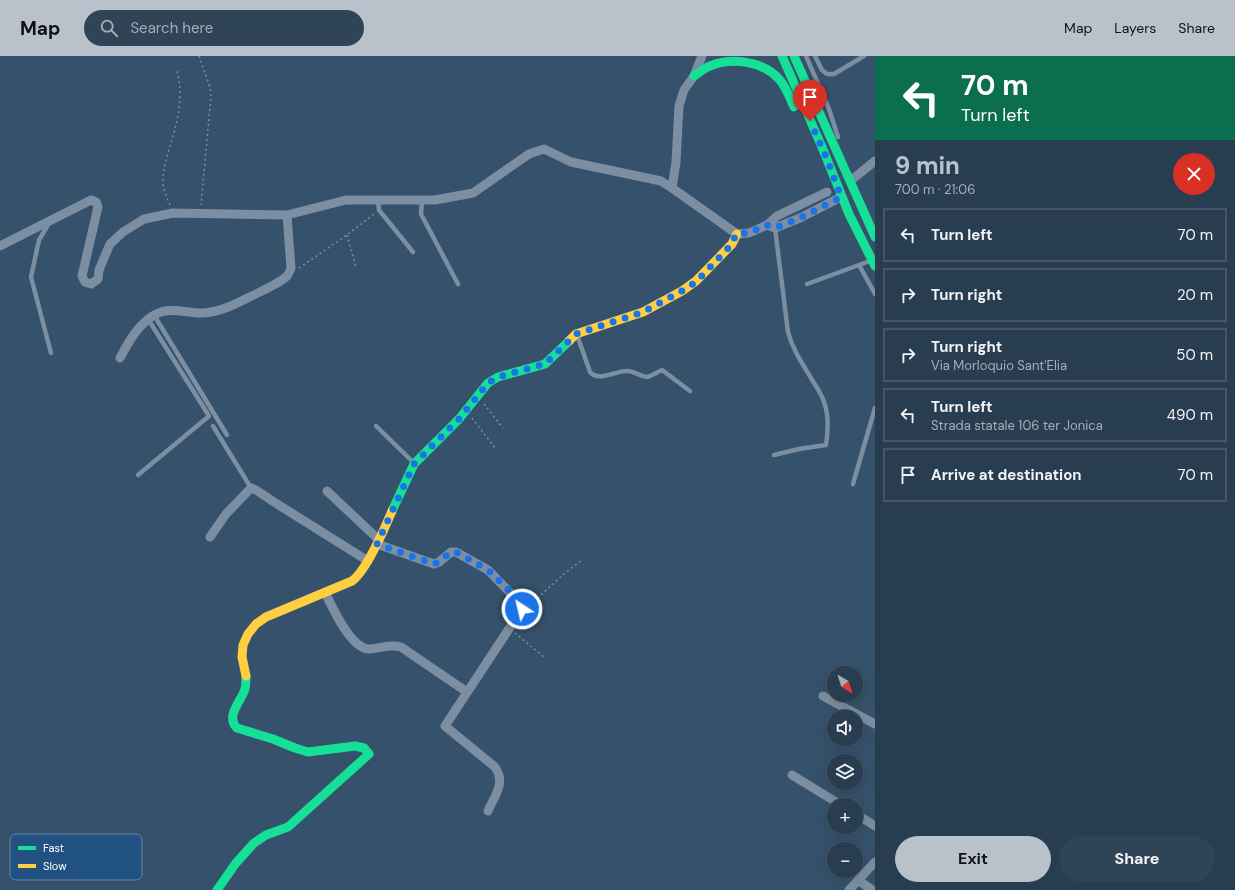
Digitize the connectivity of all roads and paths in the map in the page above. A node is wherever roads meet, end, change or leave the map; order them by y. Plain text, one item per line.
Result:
1 (199, 56) edge
2 (702, 56) edge
3 (717, 56) edge
4 (782, 56) edge
5 (794, 56) edge
6 (806, 56) edge
7 (815, 56) edge
8 (864, 56) edge
9 (727, 62) junction
10 (177, 72) dead end
11 (694, 76) junction
12 (838, 154) junction
13 (827, 159) junction
14 (875, 161) edge
15 (854, 178) dead end
16 (672, 188) junction
17 (827, 192) dead end
18 (841, 197) junction
19 (378, 200) junction
20 (422, 200) junction
21 (379, 210) junction
22 (200, 212) junction
23 (173, 213) junction
24 (287, 215) junction
25 (48, 222) junction
26 (771, 226) junction
27 (736, 234) junction
28 (347, 235) junction
29 (875, 237) edge
30 (0, 246) edge
31 (413, 252) dead end
32 (873, 264) edge
33 (859, 265) junction
34 (356, 267) dead end
35 (291, 268) junction
36 (458, 284) dead end
37 (807, 284) dead end
38 (875, 294) edge
39 (151, 317) junction
40 (576, 334) junction
41 (51, 353) dead end
42 (120, 358) dead end
43 (690, 391) dead end
44 (478, 396) junction
45 (875, 408) edge
46 (466, 411) junction
47 (213, 426) dead end
48 (376, 426) dead end
49 (503, 428) dead end
50 (227, 434) dead end
51 (495, 448) dead end
52 (774, 455) dead end
53 (414, 464) junction
54 (138, 475) dead end
55 (854, 484) dead end
56 (252, 488) junction
57 (327, 491) dead end
58 (210, 537) dead end
59 (378, 542) junction
60 (583, 558) dead end
61 (368, 561) junction
62 (325, 592) junction
63 (522, 605) junction
64 (509, 628) junction
65 (544, 657) dead end
66 (467, 692) junction
67 (823, 696) dead end
68 (875, 724) edge
69 (792, 775) dead end
70 (830, 798) edge
71 (488, 811) dead end
72 (863, 818) edge
73 (875, 826) edge
74 (875, 862) edge
75 (858, 880) junction
76 (217, 890) edge
77 (849, 890) edge
78 (872, 890) edge

1 - 22 path
2 - 11 street
3 - 9 street
4 - 13 street
5 - 12 street
6 - 12 lane
7 - 8 lane
9 - 11 street
9 - 13 street
10 - 23 path
11 - 16 street
12 - 29 street
13 - 18 street
14 - 15 street
16 - 20 street
16 - 27 street
17 - 26 street
18 - 26 street
18 - 32 street
19 - 20 street
19 - 21 lane
19 - 24 street
20 - 36 lane
21 - 28 path
21 - 31 lane
22 - 23 street
22 - 24 street
23 - 25 street
24 - 35 street
25 - 30 street
25 - 41 lane
26 - 27 street
26 - 52 lane
27 - 40 street
28 - 34 path
28 - 35 path
32 - 33 lane
33 - 37 lane
33 - 38 lane
35 - 39 street
39 - 42 street
39 - 50 lane
39 - 54 lane
40 - 43 lane
40 - 44 street
44 - 46 street
44 - 49 path
45 - 55 lane
46 - 51 path
46 - 53 street
47 - 56 lane
48 - 53 lane
53 - 59 street
56 - 58 street
56 - 61 street
57 - 59 street
59 - 61 street
59 - 63 street
60 - 63 path
61 - 62 street
62 - 66 street
62 - 76 street
63 - 64 street
64 - 65 path
64 - 66 street
66 - 71 street
67 - 68 street
69 - 70 street
72 - 73 street
74 - 75 street
75 - 77 street
75 - 78 street

